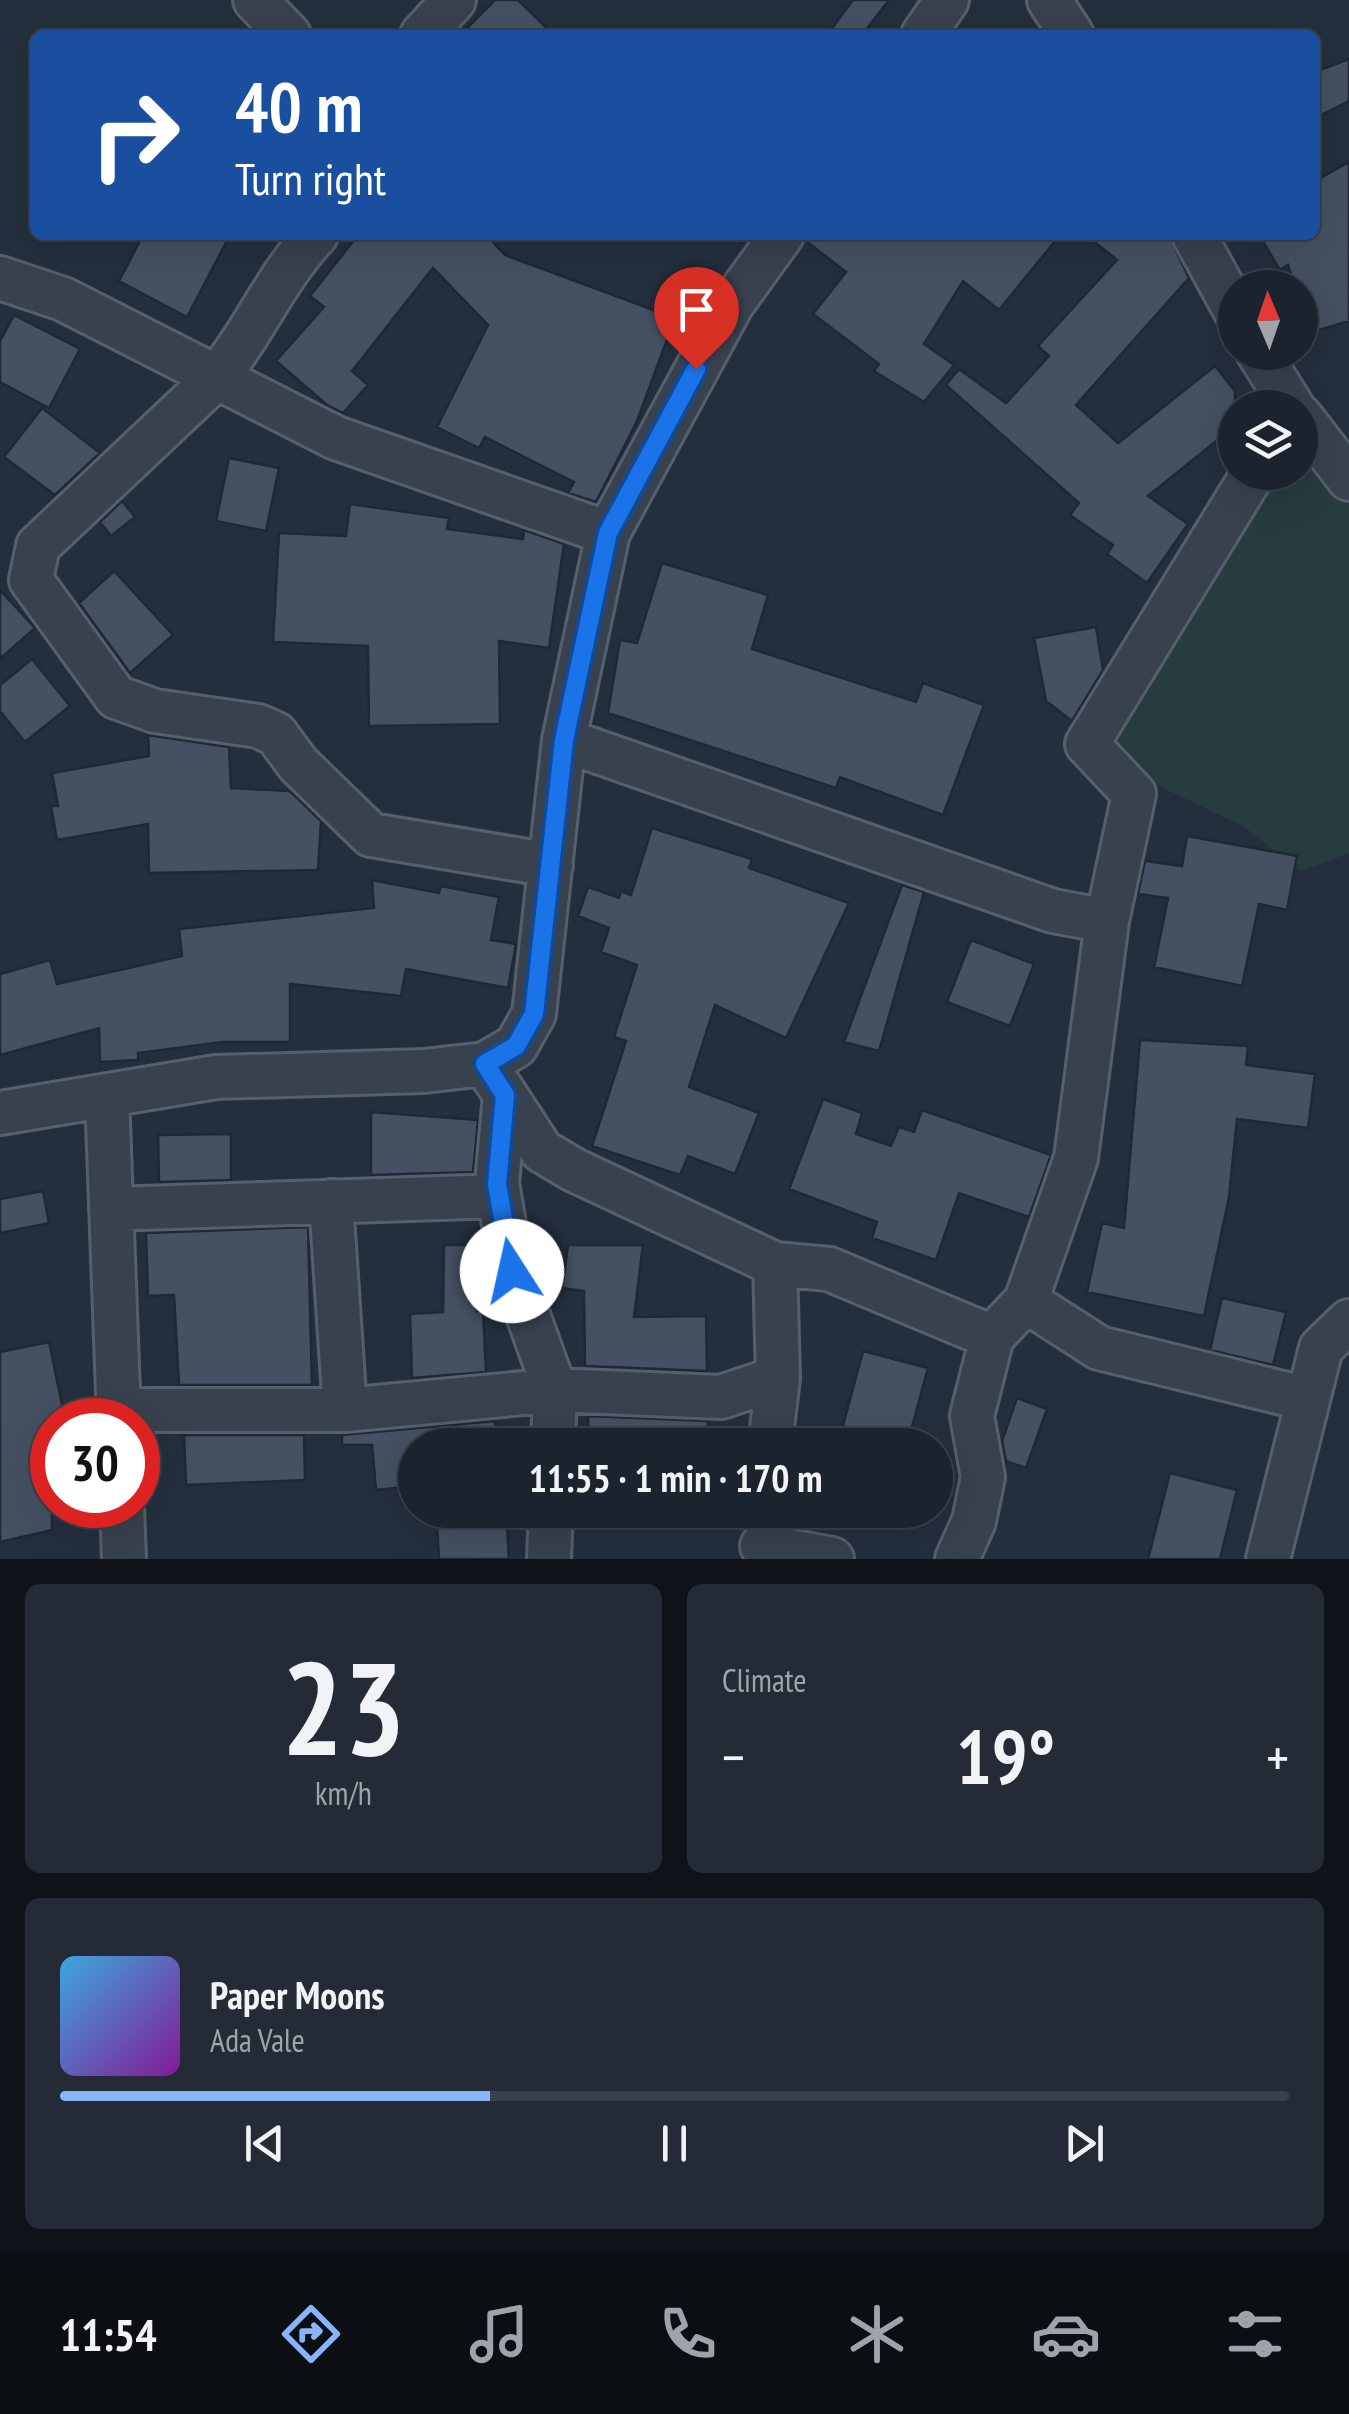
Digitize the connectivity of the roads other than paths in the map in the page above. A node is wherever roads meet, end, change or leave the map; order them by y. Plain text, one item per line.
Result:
1 (255, 0) edge
2 (454, 0) edge
3 (947, 0) edge
4 (1049, 0) edge
5 (285, 30) edge
6 (427, 30) edge
7 (926, 30) edge
8 (1069, 30) edge
9 (311, 240) edge
10 (778, 240) edge
11 (1197, 240) edge
12 (0, 278) edge
13 (1218, 279) edge
14 (214, 380) junction
15 (1318, 439) edge
16 (1349, 479) edge
17 (1243, 490) edge
18 (608, 533) junction
19 (564, 740) junction
20 (552, 865) junction
21 (1106, 921) junction
22 (495, 1079) junction
23 (106, 1095) junction
24 (0, 1113) edge
25 (499, 1196) junction
26 (331, 1201) junction
27 (111, 1210) junction
28 (775, 1264) junction
29 (1026, 1301) junction
30 (1349, 1321) edge
31 (992, 1337) junction
32 (778, 1378) junction
33 (556, 1390) junction
34 (117, 1398) edge
35 (1307, 1399) junction
36 (345, 1410) junction
37 (160, 1414) edge
38 (555, 1428) edge
39 (772, 1428) edge
40 (123, 1528) edge
41 (550, 1528) edge
42 (762, 1538) edge
43 (124, 1559) edge
44 (549, 1559) edge
45 (832, 1559) edge
46 (957, 1559) edge
47 (1268, 1559) edge

1 - 5 street
2 - 6 street
3 - 7 street
4 - 8 street
9 - 14 street
10 - 18 street
11 - 13 street
12 - 14 street
14 - 18 street
14 - 20 street
15 - 16 street
17 - 21 street
18 - 19 street
19 - 20 street
19 - 21 street
20 - 22 street
21 - 29 street
22 - 23 street
22 - 25 street
22 - 28 street
23 - 24 street
23 - 27 street
25 - 26 street
25 - 33 street
26 - 27 street
26 - 36 street
27 - 34 street
28 - 31 street
28 - 32 street
29 - 31 street
29 - 35 street
30 - 35 street
31 - 46 street
32 - 33 street
32 - 39 street
33 - 36 street
33 - 38 street
35 - 47 street
36 - 37 street
40 - 43 street
41 - 44 street
42 - 45 street

